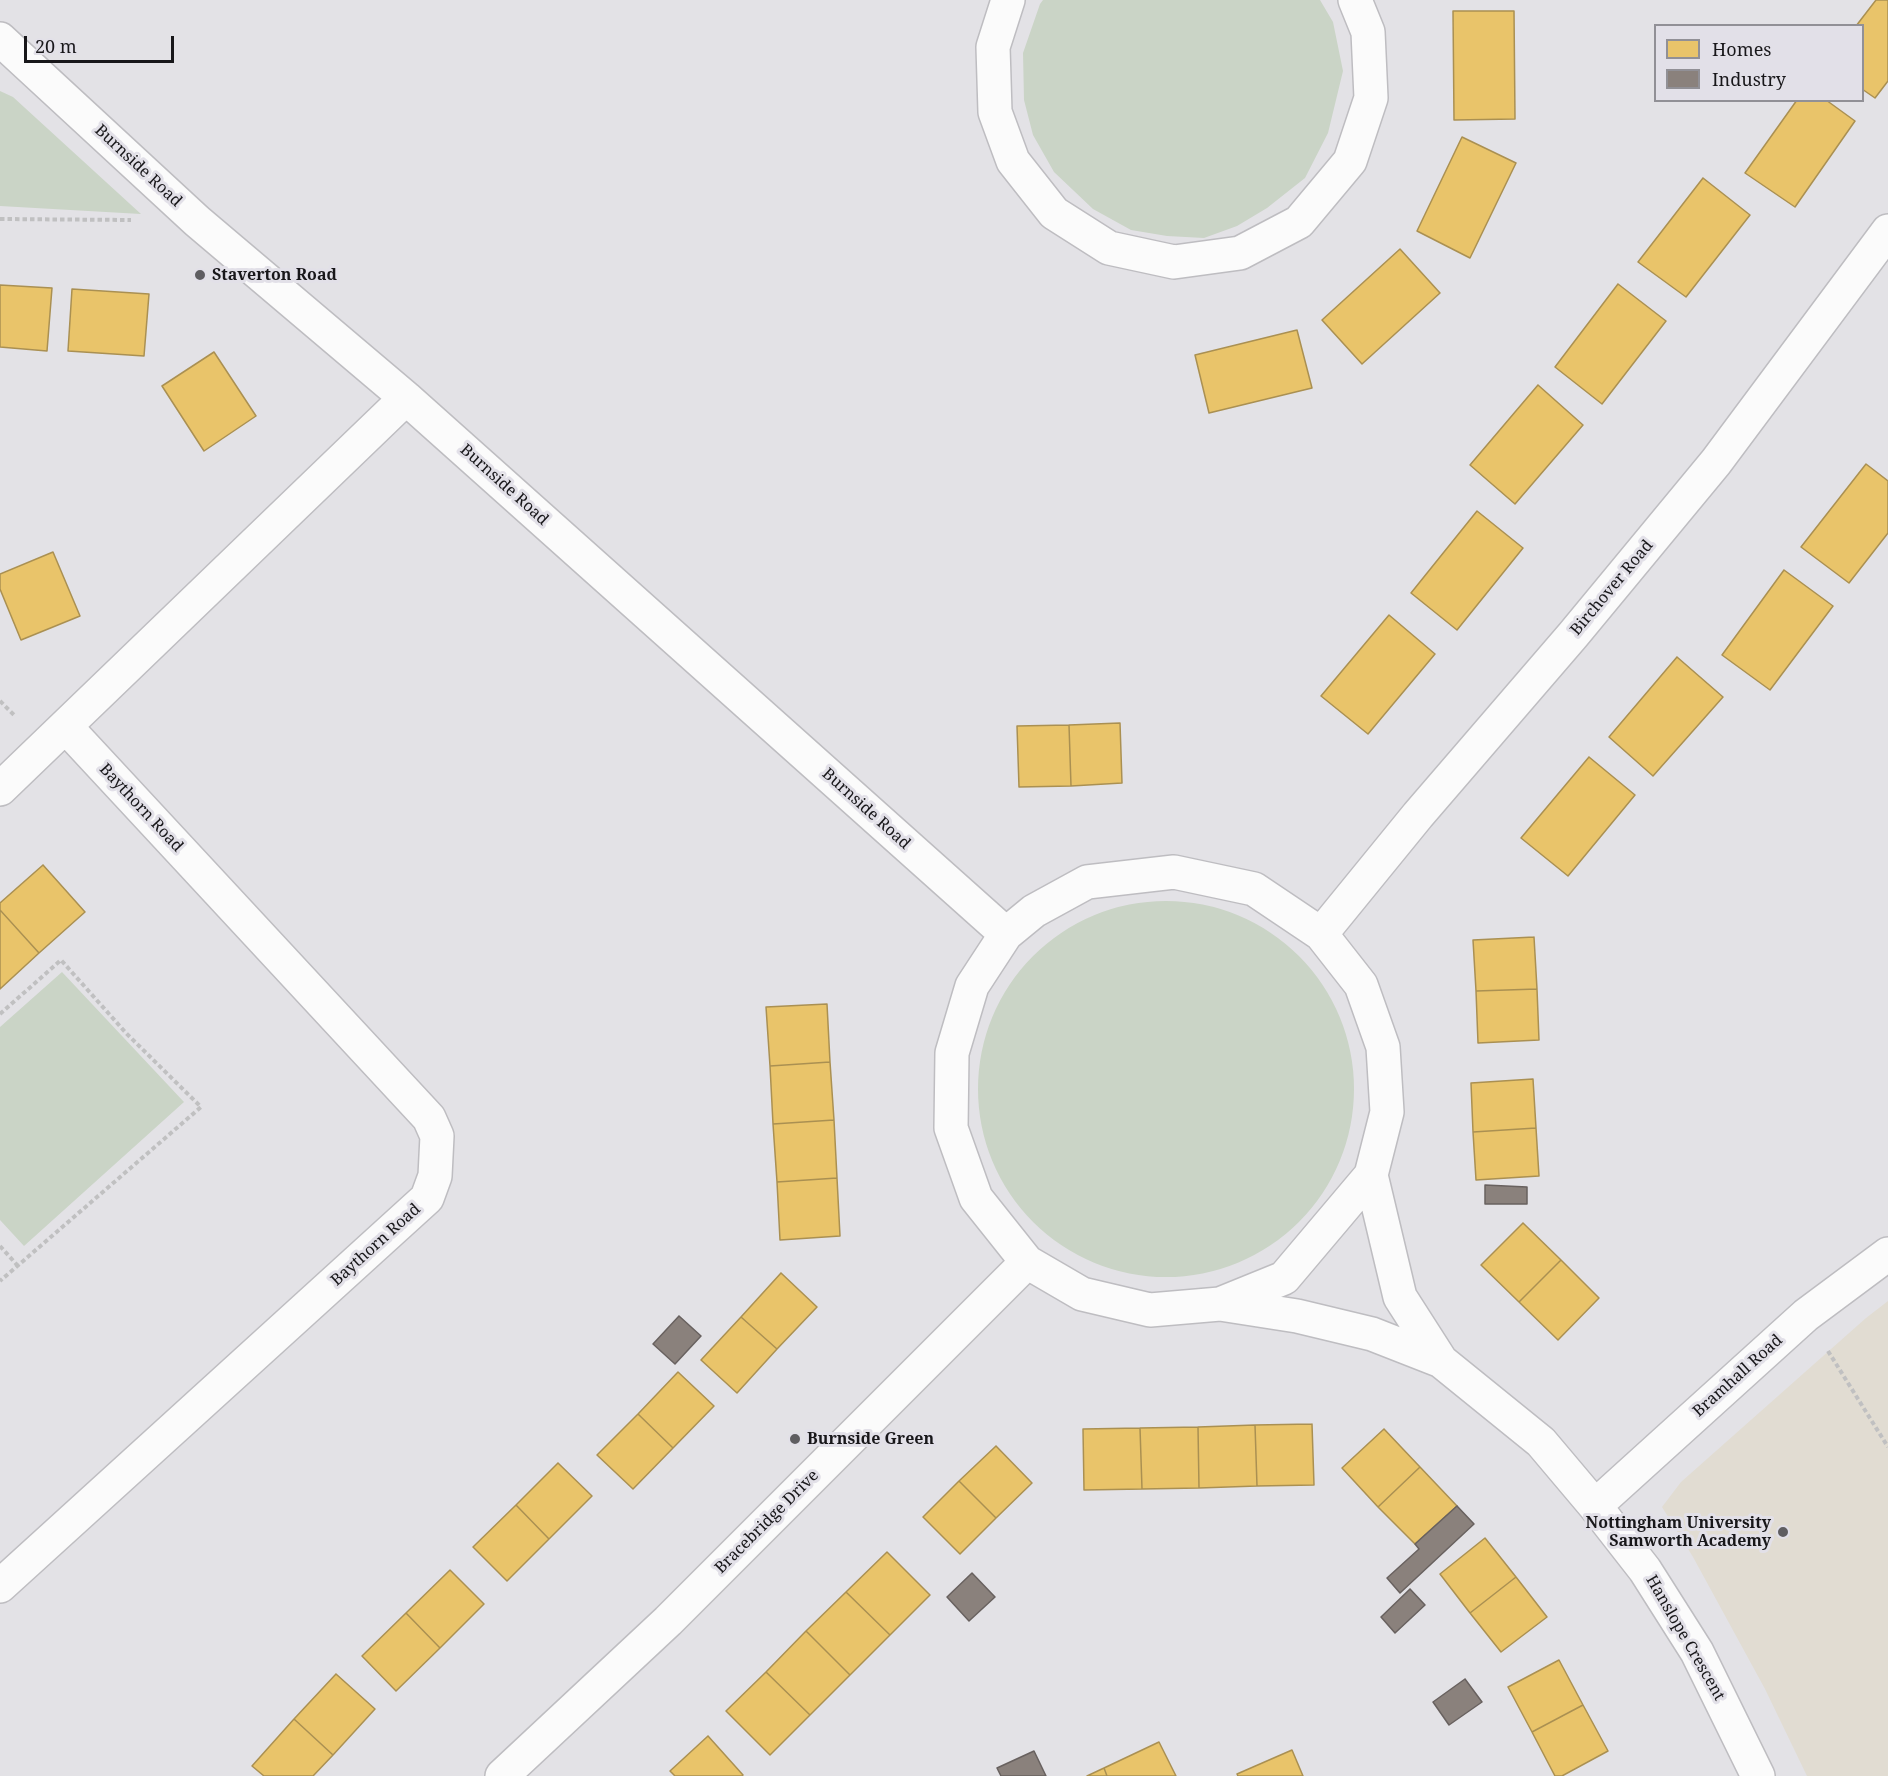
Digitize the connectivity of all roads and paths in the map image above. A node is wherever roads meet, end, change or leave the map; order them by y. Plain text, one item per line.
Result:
1 (1008, 0) edge
2 (1355, 0) edge
3 (0, 39) edge
4 (0, 219) edge
5 (197, 221) junction
6 (1888, 231) edge
7 (406, 398) junction
8 (66, 727) junction
9 (0, 789) edge
10 (1006, 934) junction
11 (1321, 934) junction
12 (0, 1014) edge
13 (1371, 1175) junction
14 (0, 1246) edge
15 (1888, 1254) edge
16 (1027, 1262) junction
17 (18, 1266) junction
18 (0, 1281) edge
19 (1220, 1304) junction
20 (1806, 1315) junction
21 (1441, 1361) junction
22 (1888, 1447) edge
23 (1595, 1506) junction
24 (0, 1586) edge
25 (502, 1776) edge
26 (1758, 1776) edge

1 - 2 street
3 - 5 street, Burnside Road
4 - 5 path
5 - 7 street, Burnside Road
6 - 11 street, Birchover Road
7 - 8 street
7 - 10 street, Burnside Road
8 - 9 street
8 - 24 street, Baythorn Road
10 - 11 street
10 - 16 street
11 - 13 street
12 - 17 path
13 - 19 street
13 - 21 street, Hanslope Crescent
14 - 17 path
15 - 20 street, Bramhall Road
16 - 19 street
16 - 25 street, Bracebridge Drive
17 - 18 path
19 - 21 street, Hanslope Crescent
20 - 22 path
20 - 23 street, Bramhall Road
21 - 23 street, Hanslope Crescent
23 - 26 street, Hanslope Crescent

